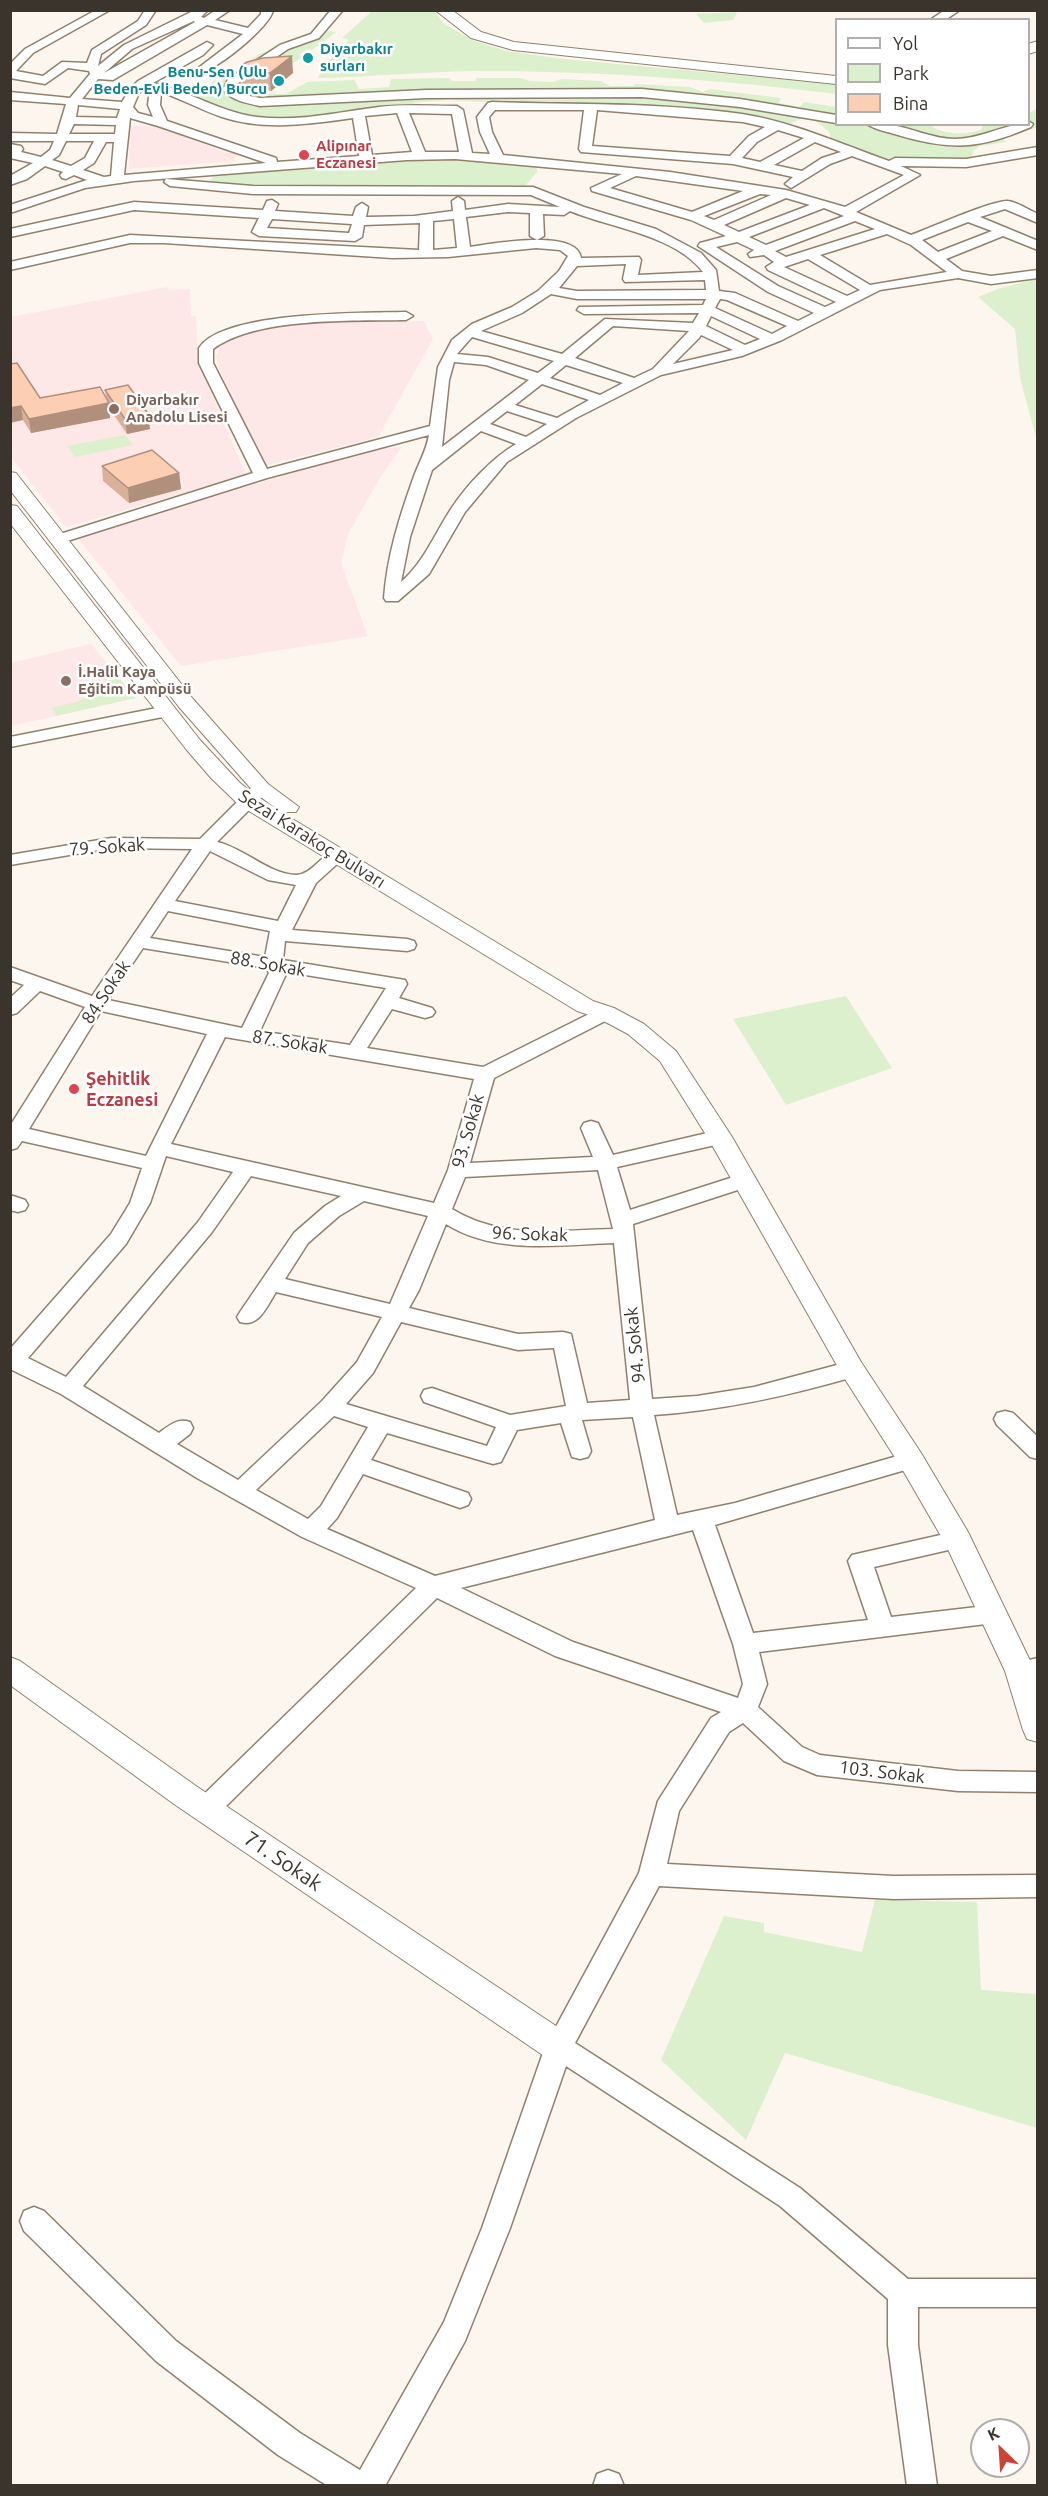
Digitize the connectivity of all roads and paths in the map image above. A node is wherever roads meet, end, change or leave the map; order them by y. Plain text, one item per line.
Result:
1 (105, 10) edge
2 (225, 10) edge
3 (267, 10) edge
4 (338, 10) edge
5 (442, 10) edge
6 (955, 10) edge
7 (152, 11) edge
8 (205, 16) edge
9 (939, 18) edge
10 (250, 32) junction
11 (207, 45) dead end
12 (203, 69) dead end
13 (10, 72) edge
14 (98, 74) junction
15 (835, 80) edge
16 (130, 86) junction
17 (156, 87) junction
18 (10, 96) edge
19 (73, 101) junction
20 (126, 106) junction
21 (591, 106) junction
22 (401, 109) junction
23 (358, 114) junction
24 (835, 119) edge
25 (162, 123) junction
26 (777, 126) junction
27 (883, 126) edge
28 (1022, 126) edge
29 (65, 129) junction
30 (122, 130) junction
31 (10, 137) edge
32 (27, 137) junction
33 (102, 138) junction
34 (814, 138) junction
35 (12, 151) edge
36 (1038, 151) edge
37 (853, 152) junction
38 (420, 156) junction
39 (466, 156) junction
40 (366, 159) junction
41 (498, 159) junction
42 (733, 160) junction
43 (43, 161) junction
44 (880, 162) junction
45 (284, 165) junction
46 (764, 165) junction
47 (72, 171) junction
48 (634, 172) junction
49 (17, 174) edge
50 (803, 175) junction
51 (134, 177) junction
52 (543, 177) junction
53 (676, 177) junction
54 (117, 180) junction
55 (10, 181) edge
56 (103, 181) junction
57 (49, 185) junction
58 (193, 185) junction
59 (227, 188) junction
60 (65, 190) junction
61 (257, 190) junction
62 (279, 190) junction
63 (297, 190) junction
64 (368, 190) junction
65 (458, 190) junction
66 (758, 190) junction
67 (782, 193) junction
68 (632, 199) junction
69 (19, 203) edge
70 (341, 204) junction
71 (824, 204) junction
72 (406, 205) junction
73 (1038, 205) edge
74 (1012, 207) junction
75 (536, 208) junction
76 (96, 214) junction
77 (461, 214) junction
78 (850, 214) junction
79 (598, 215) junction
80 (266, 216) junction
81 (692, 216) junction
82 (292, 217) junction
83 (968, 217) junction
84 (427, 218) junction
85 (1038, 219) edge
86 (10, 220) edge
87 (357, 220) junction
88 (174, 221) junction
89 (219, 221) junction
90 (662, 221) dead end
91 (62, 222) junction
92 (132, 223) junction
93 (714, 225) junction
94 (887, 230) junction
95 (16, 232) edge
96 (1002, 232) junction
97 (284, 233) junction
98 (537, 236) dead end
99 (688, 236) dead end
100 (739, 237) junction
101 (911, 240) junction
102 (705, 246) junction
103 (1038, 246) edge
104 (280, 247) junction
105 (764, 250) junction
106 (464, 251) junction
107 (426, 254) junction
108 (809, 255) junction
109 (936, 258) junction
110 (574, 262) junction
111 (784, 262) junction
112 (729, 263) junction
113 (10, 266) edge
114 (958, 274) junction
115 (1038, 274) edge
116 (711, 276) junction
117 (550, 290) junction
118 (870, 290) junction
119 (713, 294) junction
120 (846, 301) junction
121 (707, 309) junction
122 (584, 310) dead end
123 (824, 312) junction
124 (406, 315) dead end
125 (798, 326) junction
126 (698, 328) junction
127 (470, 332) junction
128 (771, 339) junction
129 (744, 350) junction
130 (450, 357) junction
131 (566, 360) junction
132 (656, 372) junction
133 (542, 379) junction
134 (636, 383) junction
135 (601, 400) junction
136 (505, 406) junction
137 (559, 423) junction
138 (480, 425) junction
139 (436, 429) junction
140 (528, 443) junction
141 (425, 468) junction
142 (262, 475) junction
143 (10, 477) edge
144 (10, 510) edge
145 (59, 539) junction
146 (167, 711) junction
147 (10, 742) edge
148 (254, 794) junction
149 (205, 844) junction
150 (337, 856) junction
151 (10, 860) edge
152 (308, 880) junction
153 (165, 905) junction
154 (281, 932) junction
155 (139, 942) junction
156 (407, 945) dead end
157 (273, 964) junction
158 (10, 973) edge
159 (37, 983) junction
160 (387, 1001) junction
161 (96, 1004) junction
162 (10, 1009) edge
163 (425, 1012) dead end
164 (606, 1013) junction
165 (219, 1030) junction
166 (248, 1035) junction
167 (355, 1052) junction
168 (485, 1074) junction
169 (591, 1128) dead end
170 (720, 1137) junction
171 (13, 1139) edge
172 (156, 1156) junction
173 (606, 1163) junction
174 (246, 1168) junction
175 (459, 1170) junction
176 (746, 1180) junction
177 (362, 1193) junction
178 (441, 1212) junction
179 (623, 1228) junction
180 (271, 1283) junction
181 (396, 1314) junction
182 (248, 1317) dead end
183 (12, 1360) edge
184 (852, 1369) junction
185 (69, 1388) junction
186 (432, 1396) dead end
187 (330, 1407) junction
188 (642, 1409) junction
189 (574, 1412) junction
190 (1005, 1419) dead end
191 (508, 1423) junction
192 (381, 1424) junction
193 (182, 1428) dead end
194 (160, 1444) junction
195 (580, 1451) dead end
196 (1038, 1451) edge
197 (911, 1460) junction
198 (358, 1464) junction
199 (240, 1491) junction
200 (460, 1499) dead end
201 (701, 1519) junction
202 (668, 1526) junction
203 (310, 1531) junction
204 (958, 1540) junction
205 (434, 1586) junction
206 (994, 1614) junction
207 (883, 1627) junction
208 (745, 1644) junction
209 (10, 1669) edge
210 (1029, 1670) edge
211 (745, 1710) junction
212 (1038, 1730) edge
213 (1038, 1782) edge
214 (206, 1809) junction
215 (652, 1874) junction
216 (1038, 1886) edge
217 (559, 2047) junction
218 (34, 2221) dead end
219 (903, 2293) junction
220 (1038, 2293) edge
221 (357, 2486) edge
222 (368, 2486) edge
223 (922, 2486) edge

1 - 13 street
2 - 8 street
3 - 10 street
4 - 24 street
5 - 15 street
6 - 9 street
7 - 14 street
8 - 10 street
8 - 14 street
8 - 14 street
10 - 12 street
11 - 16 street
13 - 14 street
14 - 16 street
14 - 19 street
16 - 17 street
16 - 20 street
17 - 23 street
17 - 25 street
18 - 19 street
19 - 20 street
19 - 29 street
20 - 25 street
20 - 30 street
21 - 26 street
21 - 41 street
21 - 42 street
22 - 23 street
22 - 38 street
22 - 39 street
23 - 40 street
25 - 45 street
26 - 34 street
26 - 42 street
27 - 28 street
29 - 30 street
29 - 32 street
29 - 33 street
29 - 43 street
30 - 33 street
30 - 54 street
31 - 32 street
32 - 35 street
33 - 47 street
34 - 37 street
34 - 46 street
35 - 43 street
36 - 44 street
37 - 44 street
37 - 50 street
38 - 39 street
38 - 40 street
39 - 41 street
40 - 45 street
41 - 52 street
42 - 46 street
43 - 47 street
43 - 49 street
44 - 78 street
45 - 51 street
46 - 50 street
47 - 56 street
47 - 57 street
48 - 52 street
48 - 53 street
48 - 68 street
49 - 55 street
49 - 57 street
50 - 67 street
51 - 54 street
51 - 58 street
51 - 92 street
52 - 65 street
52 - 79 street
52 - 90 street
53 - 66 street
53 - 68 street
54 - 56 street
56 - 60 street
57 - 60 street
58 - 59 street
58 - 88 street
59 - 61 street
59 - 89 street
60 - 69 street
60 - 76 street
61 - 62 street
61 - 89 street
62 - 63 street
62 - 80 street
63 - 70 street
63 - 82 street
64 - 70 street
64 - 72 street
64 - 87 street
65 - 72 street
65 - 77 street
66 - 67 street
66 - 81 street
67 - 71 street
67 - 93 street
68 - 81 street
69 - 91 street
70 - 82 street
70 - 87 street
71 - 78 street
71 - 100 street
72 - 84 street
72 - 87 street
73 - 74 street
74 - 83 street
74 - 85 street
75 - 77 street
75 - 79 street
75 - 98 street
76 - 91 street
76 - 92 street
77 - 84 street
77 - 106 street
78 - 94 street
78 - 105 street
79 - 116 street
80 - 82 street
80 - 89 street
80 - 97 street
81 - 93 street
82 - 97 street
83 - 96 street
83 - 101 street
84 - 107 street
86 - 95 street
87 - 97 street
88 - 89 street
88 - 89 street
88 - 92 street
88 - 92 street
89 - 104 street
91 - 95 street
92 - 113 street
93 - 100 street
94 - 101 street
94 - 108 street
96 - 103 street
96 - 109 street
97 - 104 street
99 - 102 street
100 - 102 street
100 - 105 street
101 - 109 street
102 - 112 street
104 - 107 street
105 - 111 street
105 - 112 street
106 - 107 street
106 - 110 street
108 - 111 street
108 - 118 street
109 - 114 street
110 - 116 street
110 - 117 street
111 - 120 street
112 - 123 street
114 - 115 street
114 - 118 street
116 - 119 street
117 - 119 street
117 - 127 street
118 - 120 street
119 - 121 street
119 - 125 street
120 - 123 street
121 - 122 street
121 - 126 street
121 - 128 street
123 - 125 street
124 - 142 street
125 - 128 street
126 - 129 street
126 - 131 street
126 - 132 street
127 - 130 street
127 - 131 street
128 - 129 street
129 - 132 street
130 - 133 street
130 - 139 street
131 - 133 street
131 - 134 street
132 - 134 street
133 - 135 street
133 - 136 street
134 - 135 street
135 - 137 street
136 - 137 street
136 - 138 street
137 - 140 street
138 - 140 street
138 - 141 street
139 - 141 street
139 - 142 street
140 - 141 street
142 - 145 street
143 - 145 street
144 - 146 street, Sezai Karakoç Bulvarı
145 - 148 street
146 - 147 street
146 - 148 street, Sezai Karakoç Bulvarı
148 - 149 street, 84.Sokak
148 - 150 street, Sezai Karakoç Bulvarı
148 - 164 street
149 - 151 street, 79. Sokak
149 - 152 street, 79. Sokak
149 - 153 street, 84.Sokak
150 - 152 street
150 - 164 street, Sezai Karakoç Bulvarı
152 - 154 street
153 - 154 street
153 - 155 street, 84.Sokak
154 - 156 street
154 - 157 street
155 - 157 street, 88. Sokak
155 - 161 street, 84.Sokak
157 - 160 street, 88. Sokak
157 - 166 street
158 - 159 street, 87. Sokak
159 - 161 street, 87. Sokak
159 - 162 street
160 - 163 street
160 - 167 street
161 - 165 street, 87. Sokak
161 - 171 street, 84.Sokak
164 - 168 street, 93. Sokak
164 - 170 street
165 - 166 street, 87. Sokak
165 - 172 street
166 - 167 street, 87. Sokak
167 - 168 street, 87. Sokak
168 - 175 street, 93. Sokak
169 - 173 street, 94. Sokak
170 - 173 street
170 - 176 street
171 - 172 street, 96. Sokak
172 - 174 street, 96. Sokak
172 - 183 street
173 - 175 street
173 - 179 street, 94. Sokak
174 - 177 street, 96. Sokak
174 - 185 street
175 - 178 street, 93. Sokak
176 - 179 street, 96. Sokak
176 - 184 street
177 - 178 street, 96. Sokak
177 - 180 street
178 - 179 street, 96. Sokak
178 - 181 street, 93. Sokak
179 - 188 street, 94. Sokak
180 - 181 street
180 - 182 street
181 - 187 street, 93. Sokak
181 - 189 street
183 - 185 street
184 - 188 street
184 - 197 street
185 - 194 street
186 - 191 street
187 - 192 street
187 - 199 street, 93. Sokak
188 - 189 street
188 - 202 street, 94. Sokak
189 - 191 street
189 - 195 street
190 - 196 street
191 - 192 street
192 - 198 street
193 - 194 street
194 - 199 street
197 - 201 street
197 - 204 street
198 - 200 street
198 - 203 street
199 - 203 street
201 - 202 street
201 - 208 street
202 - 205 street
203 - 205 street
204 - 206 street
204 - 207 street
205 - 211 street
205 - 214 street
206 - 207 street
206 - 210 street
207 - 208 street
208 - 211 street
209 - 214 street, 71. Sokak
210 - 212 street
211 - 213 street, 103. Sokak
211 - 215 street
214 - 217 street, 71. Sokak
215 - 216 street
215 - 217 street
217 - 219 street
217 - 222 street
218 - 221 street
219 - 220 street
219 - 223 street

